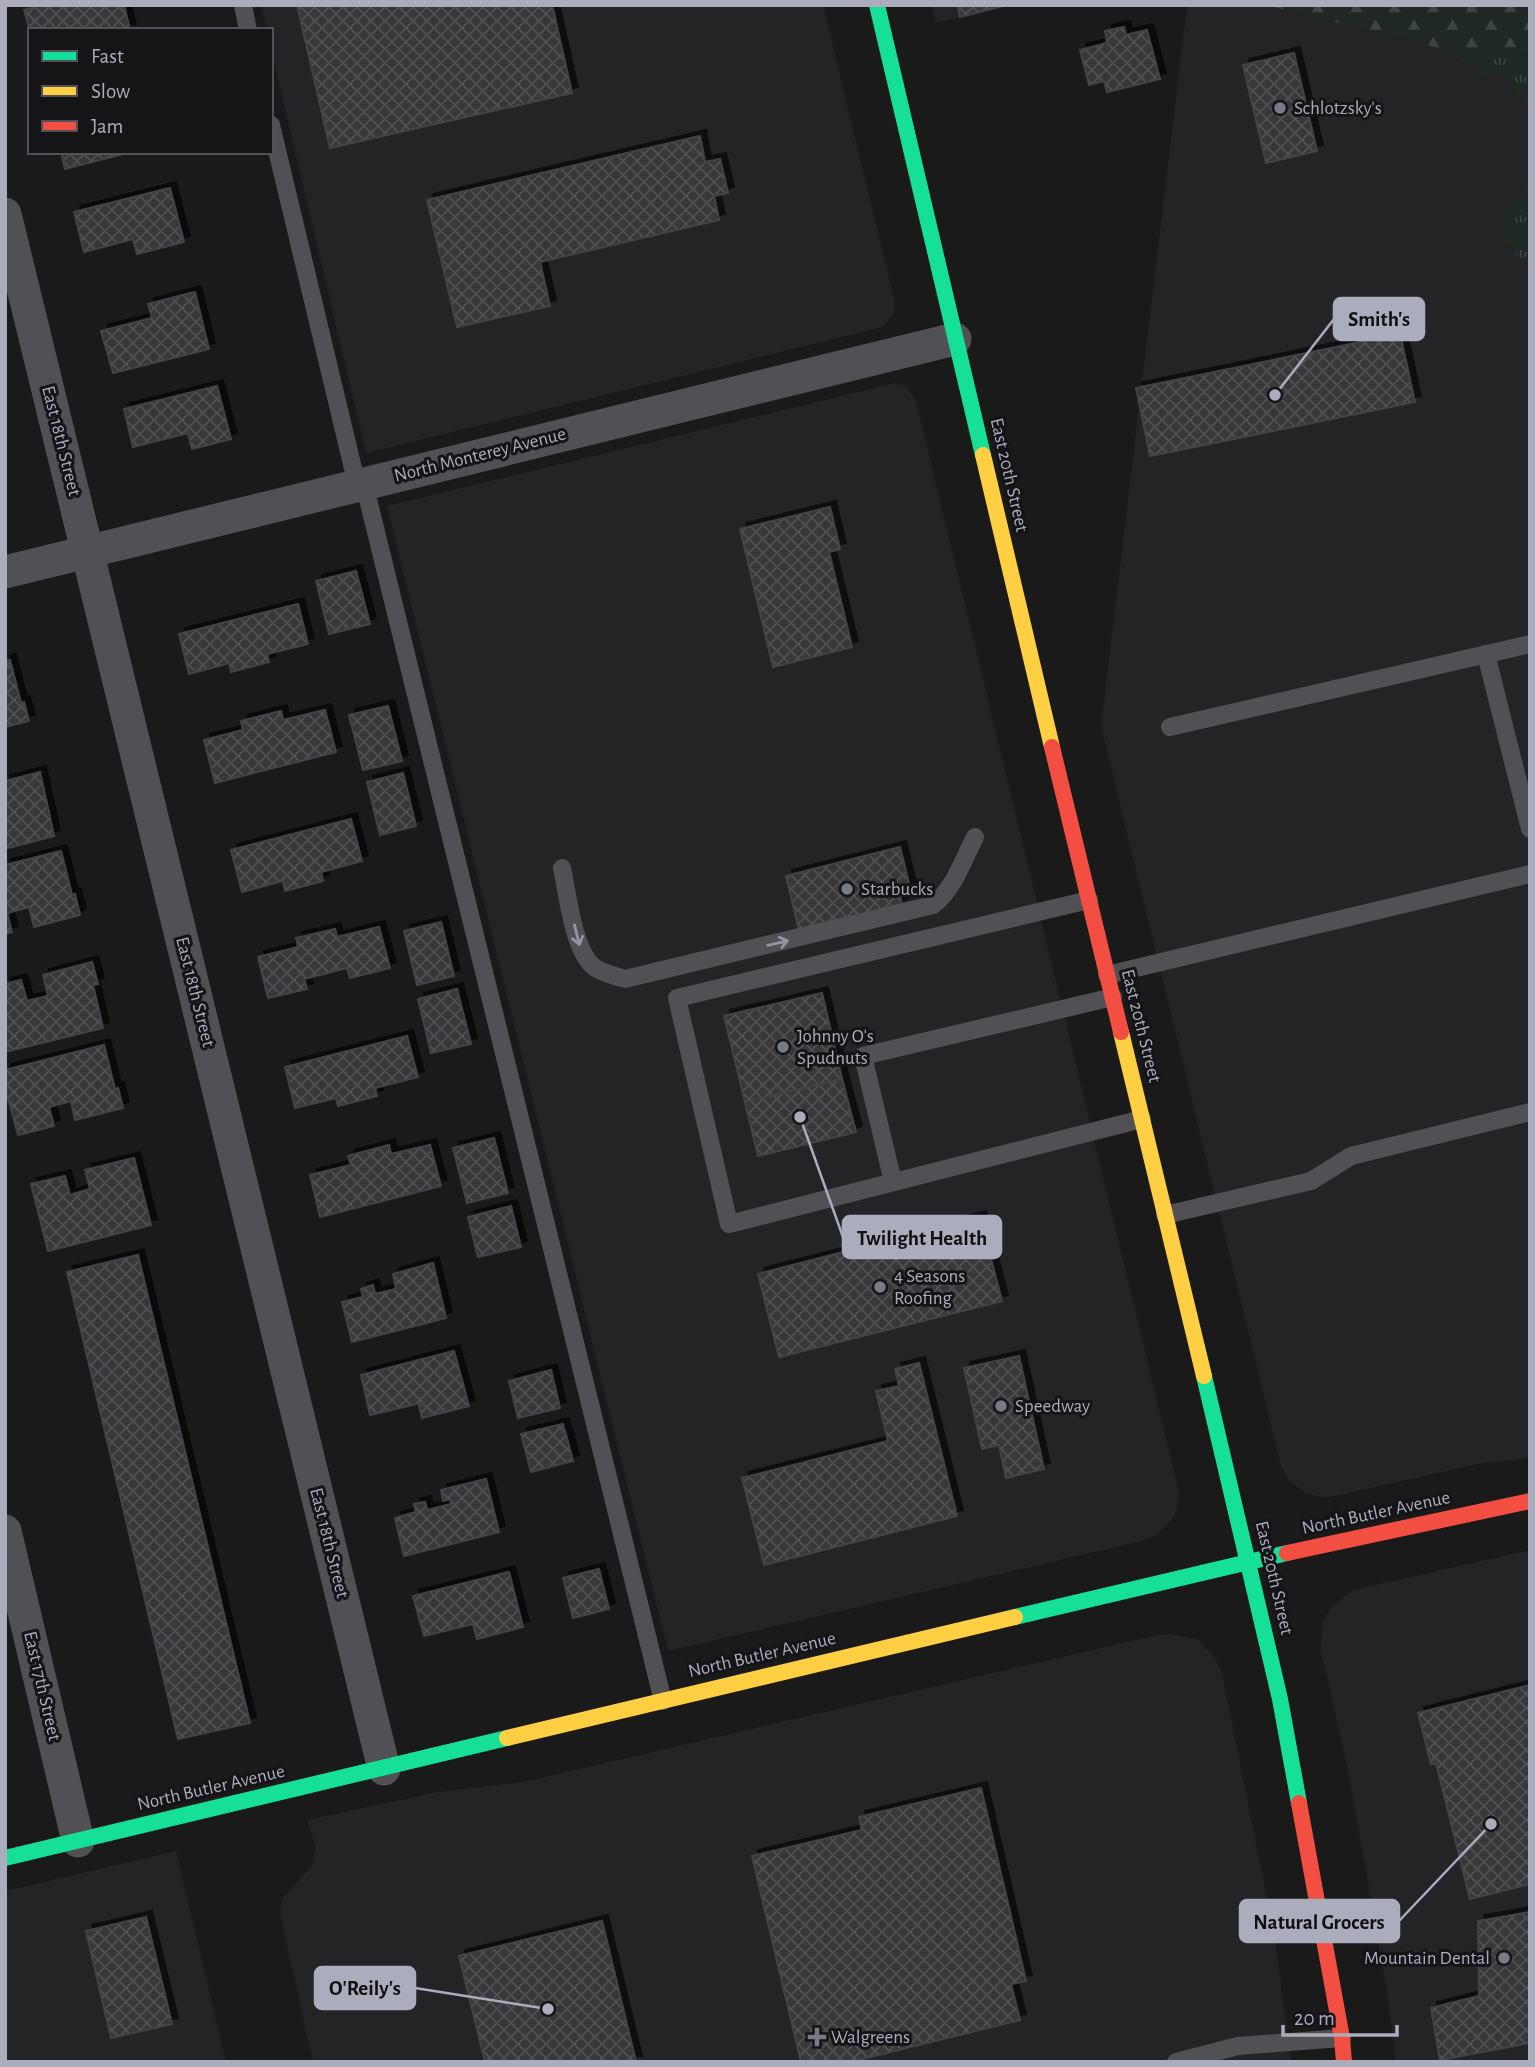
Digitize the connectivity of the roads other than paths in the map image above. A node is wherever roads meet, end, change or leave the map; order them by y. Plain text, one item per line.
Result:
1 (243, 5) edge
2 (877, 5) edge
3 (248, 28) edge
4 (273, 133) edge
5 (5, 214) edge
6 (955, 339) junction
7 (361, 484) junction
8 (89, 552) junction
9 (5, 572) edge
10 (1530, 644) edge
11 (1486, 654) junction
12 (1170, 727) dead end
13 (1530, 829) edge
14 (975, 837) dead end
15 (562, 868) dead end
16 (1530, 874) edge
17 (1089, 900) junction
18 (1107, 975) junction
19 (1113, 997) junction
20 (1530, 1112) edge
21 (1142, 1119) junction
22 (893, 1182) junction
23 (1165, 1215) junction
24 (1530, 1502) edge
25 (5, 1531) edge
26 (1250, 1561) junction
27 (663, 1701) junction
28 (384, 1769) junction
29 (78, 1841) junction
30 (5, 1858) edge
31 (1342, 2038) junction
32 (1176, 2062) edge
33 (1344, 2062) edge

1 - 3 lane
2 - 6 main road, East 20th Street
4 - 7 lane
5 - 8 street, East 18th Street
6 - 7 street, North Monterey Avenue
6 - 17 main road, East 20th Street
7 - 8 street, North Monterey Avenue
7 - 27 lane
8 - 9 street, North Monterey Avenue
8 - 28 street, East 18th Street
10 - 11 lane
11 - 12 lane
11 - 13 lane
15 -> 14 lane
16 - 18 lane
17 - 18 main road, East 20th Street
17 - 22 lane
18 - 19 main road, East 20th Street
19 - 21 main road, East 20th Street
19 - 22 lane
20 - 23 lane
21 - 22 lane
21 - 23 main road, East 20th Street
23 - 26 main road, East 20th Street
24 - 26 main road, North Butler Avenue
25 - 29 street, East 17th Street
26 - 27 main road, North Butler Avenue
26 - 31 main road, East 20th Street
27 - 28 main road, North Butler Avenue
28 - 29 main road, North Butler Avenue
29 - 30 main road, North Butler Avenue
31 - 32 lane
31 - 33 main road, East 20th Street

